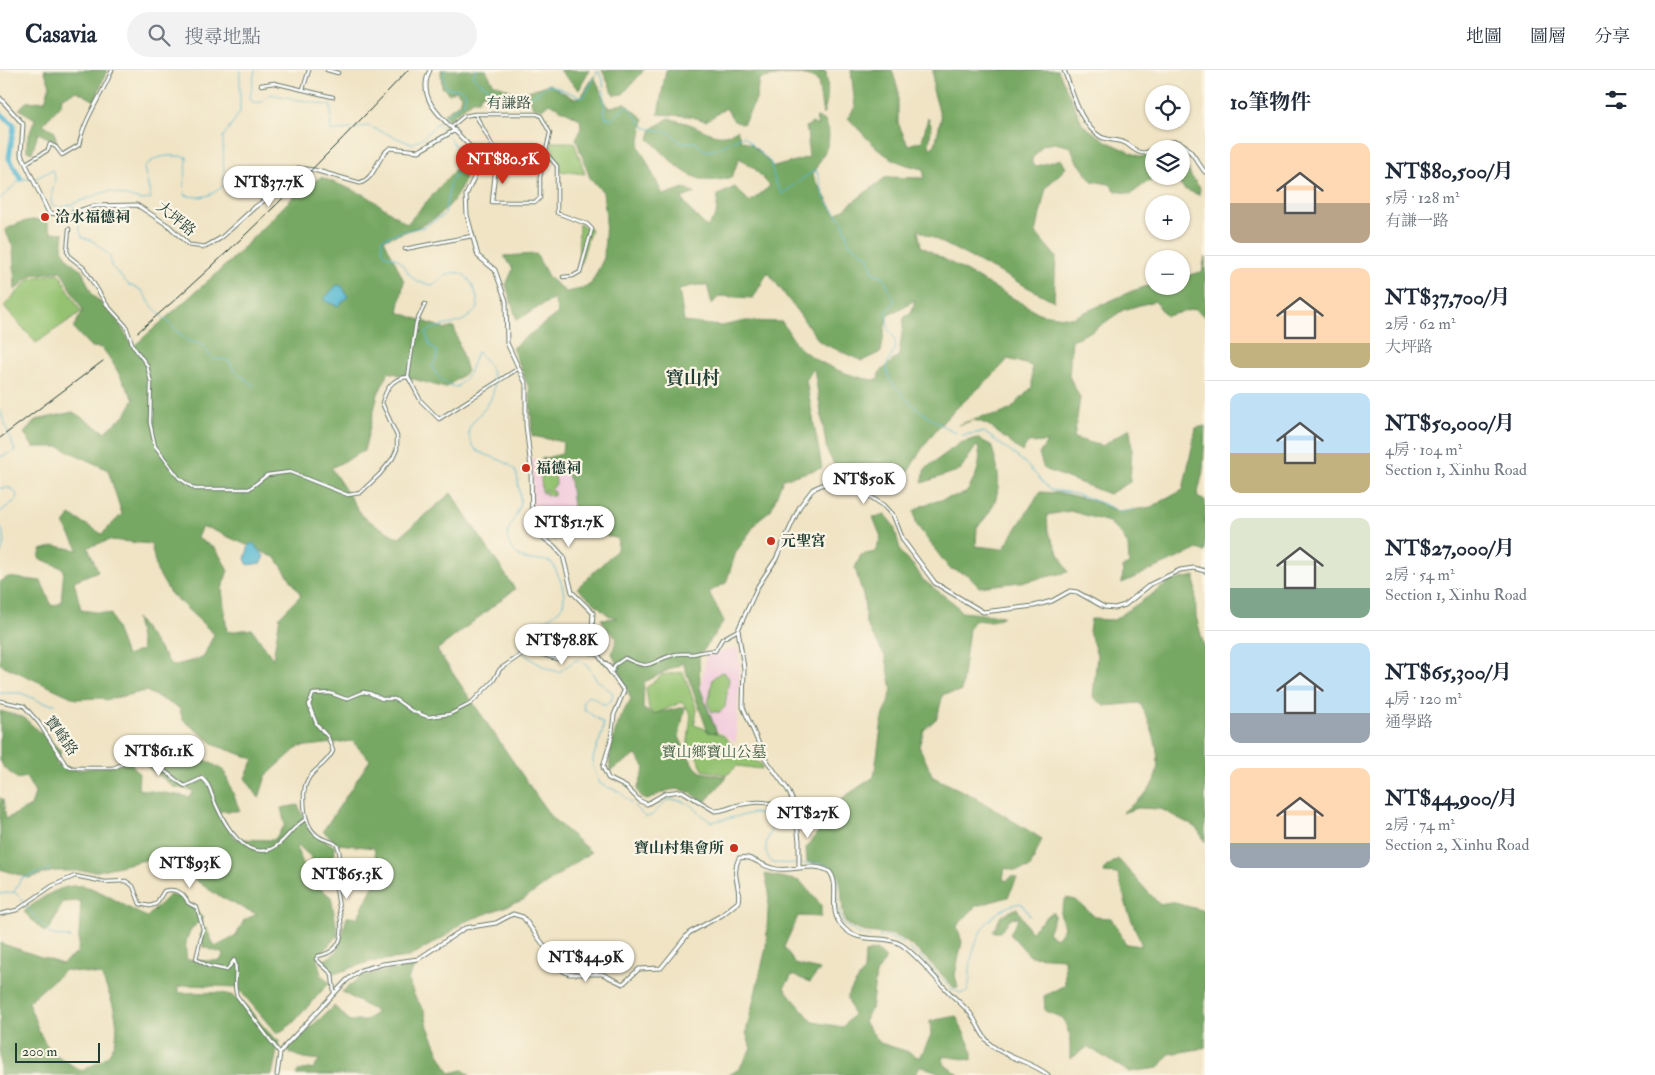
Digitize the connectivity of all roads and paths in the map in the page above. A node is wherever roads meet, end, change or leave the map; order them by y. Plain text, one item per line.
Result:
1 (112, 70) edge
2 (309, 70) edge
3 (327, 70) edge
4 (430, 70) edge
5 (1064, 70) edge
6 (338, 72) dead end
7 (261, 85) dead end
8 (303, 89) junction
9 (333, 97) dead end
10 (0, 98) edge
11 (475, 114) junction
12 (451, 127) junction
13 (455, 130) junction
14 (1190, 151) edge
15 (546, 153) junction
16 (1145, 153) edge
17 (25, 163) junction
18 (1205, 172) edge
19 (68, 229) dead end
20 (472, 236) junction
21 (404, 249) dead end
22 (563, 277) dead end
23 (425, 304) dead end
24 (519, 368) junction
25 (408, 377) junction
26 (1205, 571) edge
27 (738, 630) junction
28 (596, 653) junction
29 (0, 701) edge
30 (306, 820) junction
31 (796, 824) junction
32 (799, 868) junction
33 (0, 914) edge
34 (334, 993) junction
35 (280, 1053) junction
36 (276, 1075) edge
37 (1048, 1075) edge

1 - 17 street
2 - 8 street
3 - 6 street
4 - 12 street
5 - 16 street
7 - 8 street
8 - 9 street
10 - 17 street
11 - 12 street, 有謙路
11 - 15 street, 有謙路
11 - 15 street
12 - 13 street
13 - 17 street, 大坪路
13 - 20 street
14 - 18 street
15 - 22 street
19 - 25 street
20 - 21 street
20 - 24 street
23 - 25 street
24 - 25 street
24 - 28 street
26 - 27 street
27 - 28 street
27 - 31 street
28 - 30 street
28 - 31 street
29 - 30 street, 寶峰路
30 - 34 street
31 - 32 street
32 - 34 street
32 - 37 street
33 - 35 street
34 - 35 street
35 - 36 street

